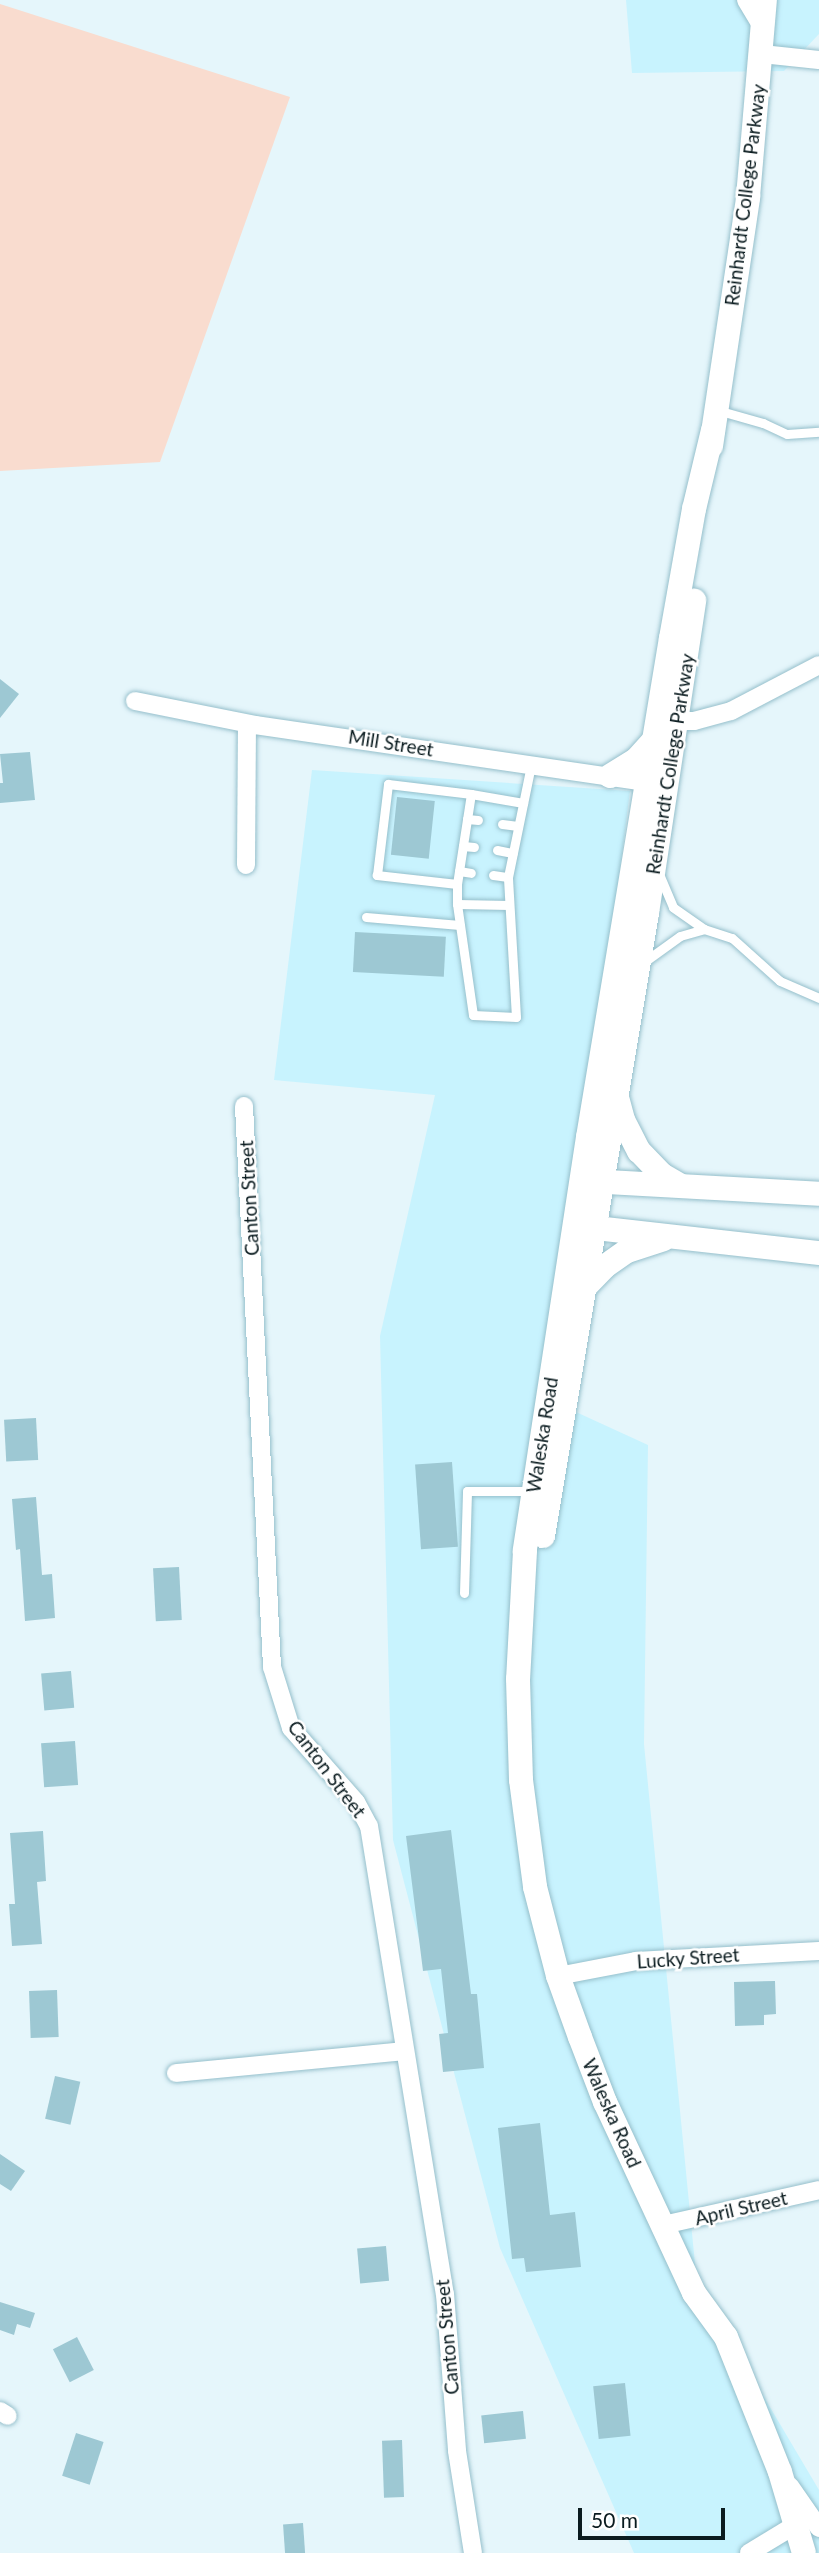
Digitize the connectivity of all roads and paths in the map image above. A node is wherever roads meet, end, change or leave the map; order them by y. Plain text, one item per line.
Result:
1 (746, 0) edge
2 (765, 0) edge
3 (763, 42) junction
4 (819, 60) edge
5 (714, 420) junction
6 (819, 432) edge
7 (819, 665) edge
8 (135, 701) dead end
9 (678, 721) junction
10 (247, 724) junction
11 (655, 738) junction
12 (531, 765) junction
13 (610, 776) junction
14 (648, 782) junction
15 (471, 794) junction
16 (523, 803) junction
17 (467, 819) junction
18 (478, 820) dead end
19 (502, 824) dead end
20 (518, 826) junction
21 (463, 846) junction
22 (474, 848) dead end
23 (497, 850) dead end
24 (513, 853) junction
25 (645, 858) junction
26 (246, 865) dead end
27 (459, 871) junction
28 (471, 873) dead end
29 (493, 875) dead end
30 (508, 877) junction
31 (457, 884) junction
32 (457, 904) junction
33 (509, 905) junction
34 (366, 917) dead end
35 (460, 925) junction
36 (704, 929) junction
37 (638, 968) junction
38 (819, 998) edge
39 (617, 1096) junction
40 (244, 1106) dead end
41 (592, 1182) junction
42 (679, 1185) junction
43 (819, 1194) edge
44 (585, 1227) junction
45 (673, 1237) junction
46 (819, 1253) edge
47 (585, 1287) junction
48 (533, 1491) junction
49 (464, 1592) dead end
50 (520, 1646) junction
51 (819, 1951) edge
52 (558, 1976) junction
53 (404, 2051) junction
54 (176, 2073) dead end
55 (819, 2190) edge
56 (663, 2225) junction
57 (807, 2527) edge
58 (473, 2553) edge
59 (749, 2553) edge
60 (804, 2553) edge

1 - 3 street
2 - 3 main road, Reinhardt College Parkway
3 - 4 street
3 - 5 main road, Reinhardt College Parkway
5 - 6 lane
5 - 9 main road, Reinhardt College Parkway
5 - 11 main road, Reinhardt College Parkway
7 - 9 street
8 - 10 street, Mill Street
9 - 25 main road, Reinhardt College Parkway
10 - 12 street, Mill Street
10 - 26 street
11 - 13 main road
11 - 14 main road, Reinhardt College Parkway
12 - 13 street, Mill Street
12 - 16 lane
13 - 14 street, Mill Street
14 - 25 main road, Reinhardt College Parkway
15 - 16 lane
15 - 17 lane
15 - 31 lane
16 - 20 lane
17 - 18 lane
17 - 21 lane
19 - 20 lane
20 - 24 lane
21 - 22 lane
21 - 27 lane
23 - 24 lane
24 - 30 lane
25 - 36 lane
25 - 37 main road, Reinhardt College Parkway
25 - 41 main road
27 - 28 lane
27 - 31 lane
29 - 30 lane
30 - 33 lane
31 - 32 lane
32 - 33 lane
32 - 35 lane
33 - 35 lane
34 - 35 lane
36 - 37 lane
36 - 38 lane
37 - 39 main road, Reinhardt College Parkway
39 - 41 main road, Reinhardt College Parkway
39 - 42 main road
40 - 53 street, Canton Street
41 - 42 main road
41 - 44 main road
42 - 43 main road
44 - 45 main road
44 - 47 main road, Waleska Road
44 - 48 main road, Waleska Road
45 - 46 main road
45 - 47 main road
47 - 50 main road, Waleska Road
48 - 49 lane
48 - 50 main road, Waleska Road
50 - 52 main road, Waleska Road
51 - 52 street, Lucky Street
52 - 56 main road, Waleska Road
53 - 54 street
53 - 58 street, Canton Street
55 - 56 street, April Street
56 - 57 main road, Waleska Road
57 - 59 street
57 - 60 main road, Waleska Road

